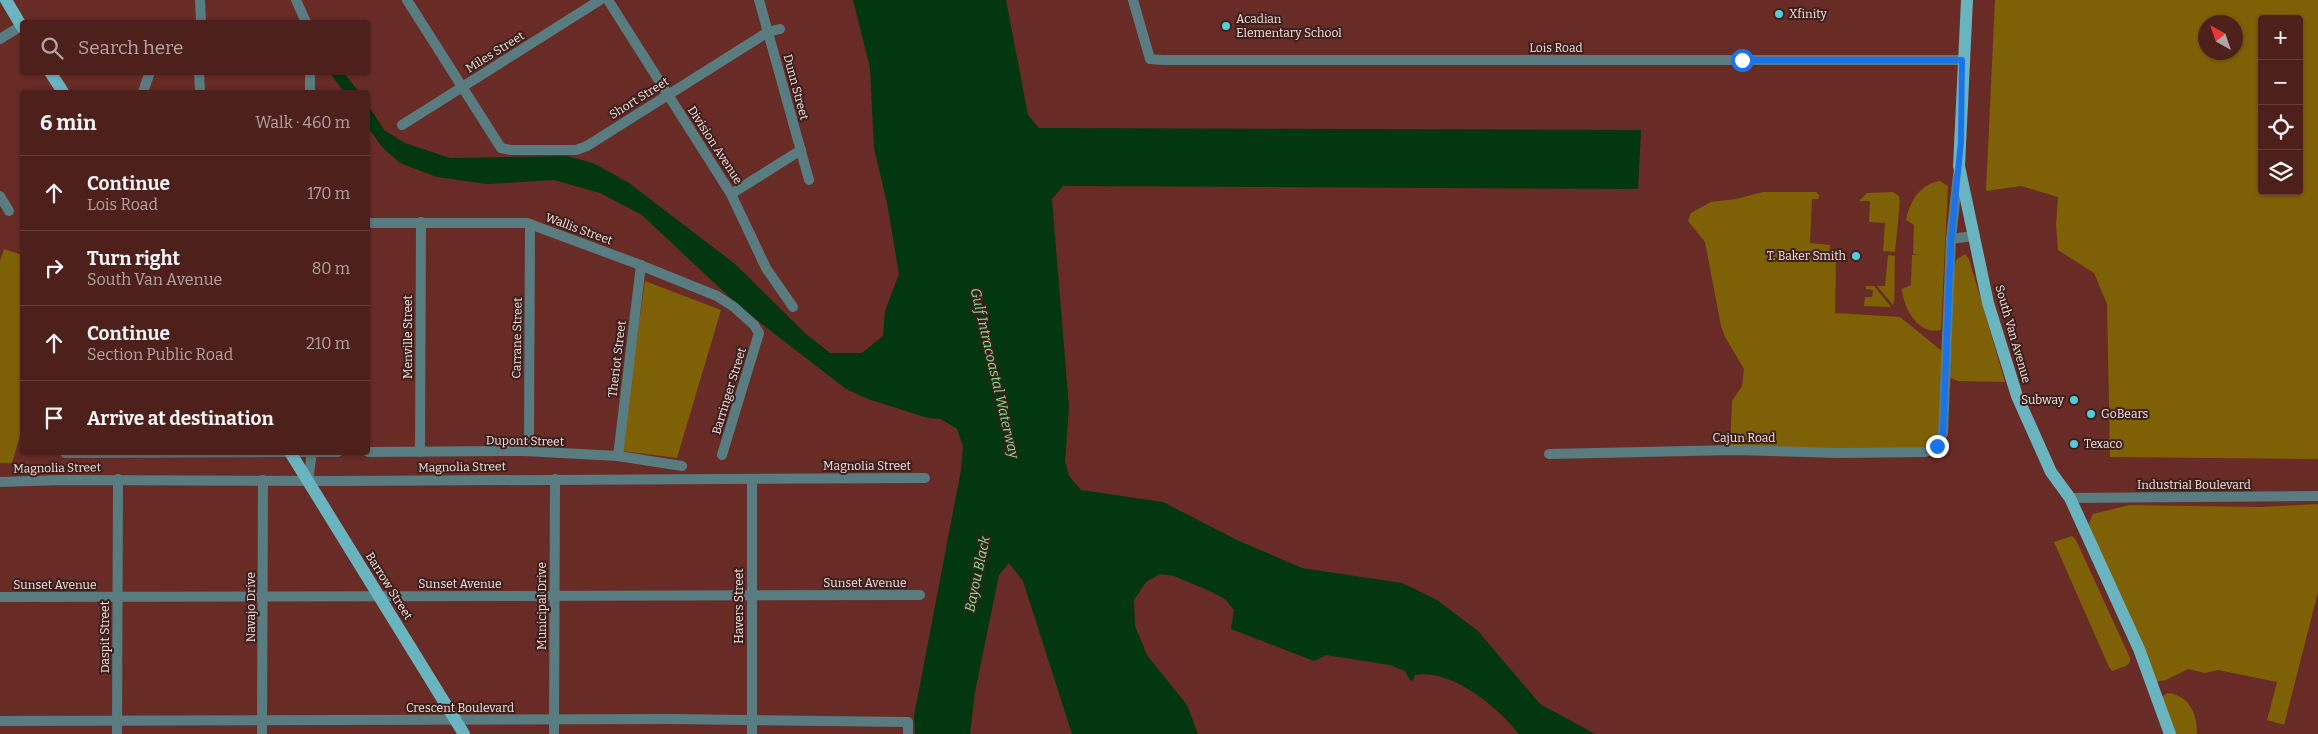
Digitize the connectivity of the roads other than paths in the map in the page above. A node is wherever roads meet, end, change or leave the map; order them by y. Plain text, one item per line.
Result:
1 (6, 0) edge
2 (200, 0) edge
3 (296, 0) edge
4 (407, 0) edge
5 (600, 0) edge
6 (608, 0) edge
7 (760, 0) edge
8 (1133, 0) edge
9 (1967, 0) edge
10 (201, 20) edge
11 (305, 20) edge
12 (20, 23) edge
13 (20, 27) edge
14 (780, 29) dead end
15 (768, 32) junction
16 (0, 39) edge
17 (1962, 60) junction
18 (52, 75) edge
19 (149, 75) edge
20 (200, 75) edge
21 (310, 75) edge
22 (463, 88) junction
23 (61, 90) edge
24 (143, 90) edge
25 (200, 90) edge
26 (310, 90) edge
27 (668, 95) junction
28 (402, 126) dead end
29 (801, 150) junction
30 (1959, 166) junction
31 (809, 180) dead end
32 (731, 194) junction
33 (0, 196) edge
34 (9, 211) dead end
35 (421, 222) junction
36 (370, 223) edge
37 (530, 224) junction
38 (1973, 236) junction
39 (1951, 240) junction
40 (641, 265) junction
41 (793, 307) dead end
42 (759, 333) joint
43 (524, 451) junction
44 (370, 452) edge
45 (420, 452) junction
46 (1549, 454) dead end
47 (291, 455) edge
48 (312, 455) edge
49 (722, 455) dead end
50 (618, 456) junction
51 (682, 466) dead end
52 (924, 478) dead end
53 (555, 479) junction
54 (752, 479) junction
55 (118, 480) junction
56 (263, 480) junction
57 (308, 481) junction
58 (0, 482) edge
59 (2318, 496) edge
60 (2070, 498) junction
61 (920, 595) dead end
62 (379, 596) junction
63 (555, 596) junction
64 (752, 596) junction
65 (0, 597) edge
66 (118, 597) junction
67 (263, 597) junction
68 (554, 720) junction
69 (752, 720) junction
70 (0, 721) edge
71 (117, 721) junction
72 (263, 721) junction
73 (456, 721) junction
74 (117, 734) edge
75 (262, 734) edge
76 (464, 734) edge
77 (554, 734) edge
78 (752, 734) edge
79 (908, 734) edge
80 (2170, 734) edge

1 - 12 main road
2 - 10 street
3 - 11 street
4 - 22 street
5 - 22 street, Miles Street
6 - 27 street, Division Avenue
7 - 15 street, Dunn Street
8 - 17 street, Lois Road
9 - 17 main road, South Van Avenue
13 - 16 street
14 - 15 street, Short Street
15 - 27 street, Short Street
15 - 29 street, Dunn Street
17 - 30 main road, South Van Avenue
18 - 23 main road
19 - 24 street
20 - 25 street
21 - 26 street
22 - 27 street, Short Street
22 - 28 street, Miles Street
27 - 32 street, Division Avenue
29 - 31 street, Dunn Street
29 - 32 street
30 - 38 main road, South Van Avenue
30 - 39 street
32 - 41 street, Division Avenue
33 - 34 street
35 - 36 street, Wallis Street
35 - 37 street, Wallis Street
35 - 45 street, Menville Street
37 - 40 street, Wallis Street
37 - 43 street, Carrane Street
38 - 39 street
38 - 60 main road, South Van Avenue
39 - 46 street, Cajun Road
40 - 42 street, Wallis Street
40 - 50 street, Theriot Street
42 - 49 street, Barringer Street
43 - 45 street, Dupont Street
43 - 50 street, Dupont Street
44 - 45 street, Dupont Street
47 - 57 main road, Barrow Street
48 - 57 street
50 - 51 street, Dupont Street
52 - 54 street, Magnolia Street
53 - 54 street, Magnolia Street
53 - 57 street, Magnolia Street
53 - 63 street, Municipal Drive
54 - 64 street, Havers Street
55 - 56 street, Magnolia Street
55 - 58 street, Magnolia Street
55 - 66 street, Daspit Street
56 - 57 street, Magnolia Street
56 - 67 street, Navajo Drive
57 - 62 main road, Barrow Street
59 - 60 street, Industrial Boulevard
60 - 80 main road, South Van Avenue
61 - 64 street, Sunset Avenue
62 - 63 street, Sunset Avenue
62 - 67 street, Sunset Avenue
62 - 73 main road, Barrow Street
63 - 64 street, Sunset Avenue
63 - 68 street, Municipal Drive
64 - 69 street, Havers Street
65 - 66 street, Sunset Avenue
66 - 67 street, Sunset Avenue
66 - 71 street, Daspit Street
67 - 72 street, Navajo Drive
68 - 69 street, Crescent Boulevard
68 - 73 street, Crescent Boulevard
68 - 77 street, Municipal Drive
69 - 78 street, Havers Street
69 - 79 street, Crescent Boulevard
70 - 71 street, Crescent Boulevard
71 - 72 street, Crescent Boulevard
71 - 74 street, Daspit Street
72 - 73 street, Crescent Boulevard
72 - 75 street, Navajo Drive
73 - 76 main road, Barrow Street

